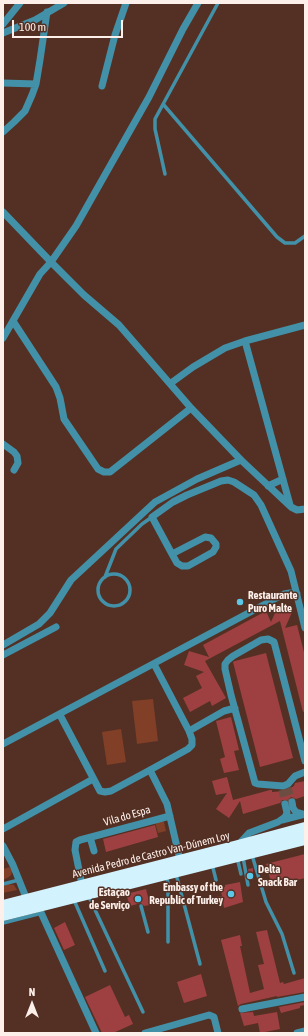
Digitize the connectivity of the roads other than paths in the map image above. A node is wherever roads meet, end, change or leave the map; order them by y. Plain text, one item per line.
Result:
1 (20, 3) edge
2 (64, 3) edge
3 (126, 3) edge
4 (198, 3) edge
5 (218, 3) edge
6 (47, 12) junction
7 (3, 24) edge
8 (3, 33) edge
9 (3, 83) edge
10 (36, 84) junction
11 (102, 86) dead end
12 (163, 104) junction
13 (3, 132) edge
14 (165, 174) dead end
15 (3, 212) edge
16 (305, 236) edge
17 (51, 262) junction
18 (13, 321) junction
19 (305, 325) edge
20 (3, 338) edge
21 (245, 342) junction
22 (171, 383) junction
23 (191, 408) junction
24 (3, 444) edge
25 (241, 460) junction
26 (14, 470) dead end
27 (283, 479) junction
28 (268, 486) junction
29 (291, 507) junction
30 (305, 509) edge
31 (152, 517) junction
32 (172, 554) junction
33 (105, 577) junction
34 (297, 594) junction
35 (56, 627) dead end
36 (305, 628) edge
37 (3, 645) edge
38 (3, 655) edge
39 (154, 664) junction
40 (235, 708) junction
41 (60, 715) junction
42 (189, 731) junction
43 (3, 744) edge
44 (305, 761) edge
45 (150, 770) junction
46 (305, 772) edge
47 (93, 779) junction
48 (305, 814) edge
49 (170, 816) junction
50 (282, 820) junction
51 (305, 828) edge
52 (3, 829) edge
53 (90, 837) junction
54 (305, 839) edge
55 (3, 846) edge
56 (94, 851) dead end
57 (242, 852) junction
58 (211, 862) junction
59 (174, 869) junction
60 (241, 874) dead end
61 (19, 880) junction
62 (216, 880) dead end
63 (3, 884) edge
64 (248, 885) dead end
65 (85, 890) junction
66 (73, 897) junction
67 (27, 900) junction
68 (3, 906) edge
69 (140, 906) dead end
70 (40, 910) junction
71 (3, 915) edge
72 (3, 924) edge
73 (148, 932) dead end
74 (168, 942) dead end
75 (200, 964) dead end
76 (105, 971) dead end
77 (294, 973) dead end
78 (305, 996) edge
79 (242, 1010) dead end
80 (143, 1012) dead end
81 (305, 1030) edge
82 (96, 1033) edge
83 (145, 1033) edge
84 (218, 1033) edge
85 (297, 1033) edge

1 - 7 street
2 - 6 street
3 - 11 street
4 - 17 street
5 - 12 lane
6 - 8 street
6 - 10 street
9 - 10 street
10 - 13 street
12 - 14 lane
12 - 16 lane
15 - 17 street
17 - 18 street
17 - 22 street
18 - 20 street
18 - 23 street
19 - 21 street
21 - 22 street
21 - 27 street
22 - 23 street
23 - 25 street
24 - 26 street
25 - 28 street
25 - 37 street
27 - 28 street
27 - 29 street
28 - 29 street
29 - 30 street
31 - 32 street
31 - 33 lane
31 - 34 street
32 - 32 street
33 - 33 lane
34 - 36 street
34 - 39 street
35 - 38 street
39 - 41 street
39 - 42 street
40 - 42 street
40 - 44 street
40 - 46 street
41 - 43 street
41 - 47 street
42 - 45 street
45 - 47 street
45 - 49 street
47 - 52 street
48 - 50 street
48 - 50 street
49 - 53 street, Vila do Espa
49 - 59 street
50 - 57 street
51 - 57 highway, Avenida Pedro de Castro Van-Dúnem Loy
53 - 56 street
53 - 65 street, Vila do Espa
54 - 57 highway, Avenida Pedro de Castro Van-Dúnem Loy
55 - 61 street
57 - 58 highway, Avenida Pedro de Castro Van-Dúnem Loy
57 - 59 highway, Avenida Pedro de Castro Van-Dúnem Loy
57 - 60 lane
57 - 64 lane
57 - 77 lane
58 - 59 highway, Avenida Pedro de Castro Van-Dúnem Loy
58 - 62 lane
59 - 65 highway, Avenida Pedro de Castro Van-Dúnem Loy
59 - 65 highway, Avenida Pedro de Castro Van-Dúnem Loy
59 - 74 lane
59 - 75 lane
61 - 63 lane
61 - 67 street
65 - 66 highway, Avenida Pedro de Castro Van-Dúnem Loy
65 - 67 highway, Avenida Pedro de Castro Van-Dúnem Loy
65 - 80 lane
66 - 70 highway, Avenida Pedro de Castro Van-Dúnem Loy
66 - 76 lane
67 - 68 highway, Avenida Pedro de Castro Van-Dúnem Loy
69 - 73 lane
70 - 71 highway, Avenida Pedro de Castro Van-Dúnem Loy
70 - 72 lane
70 - 82 street
78 - 79 street
81 - 85 street
83 - 84 street

